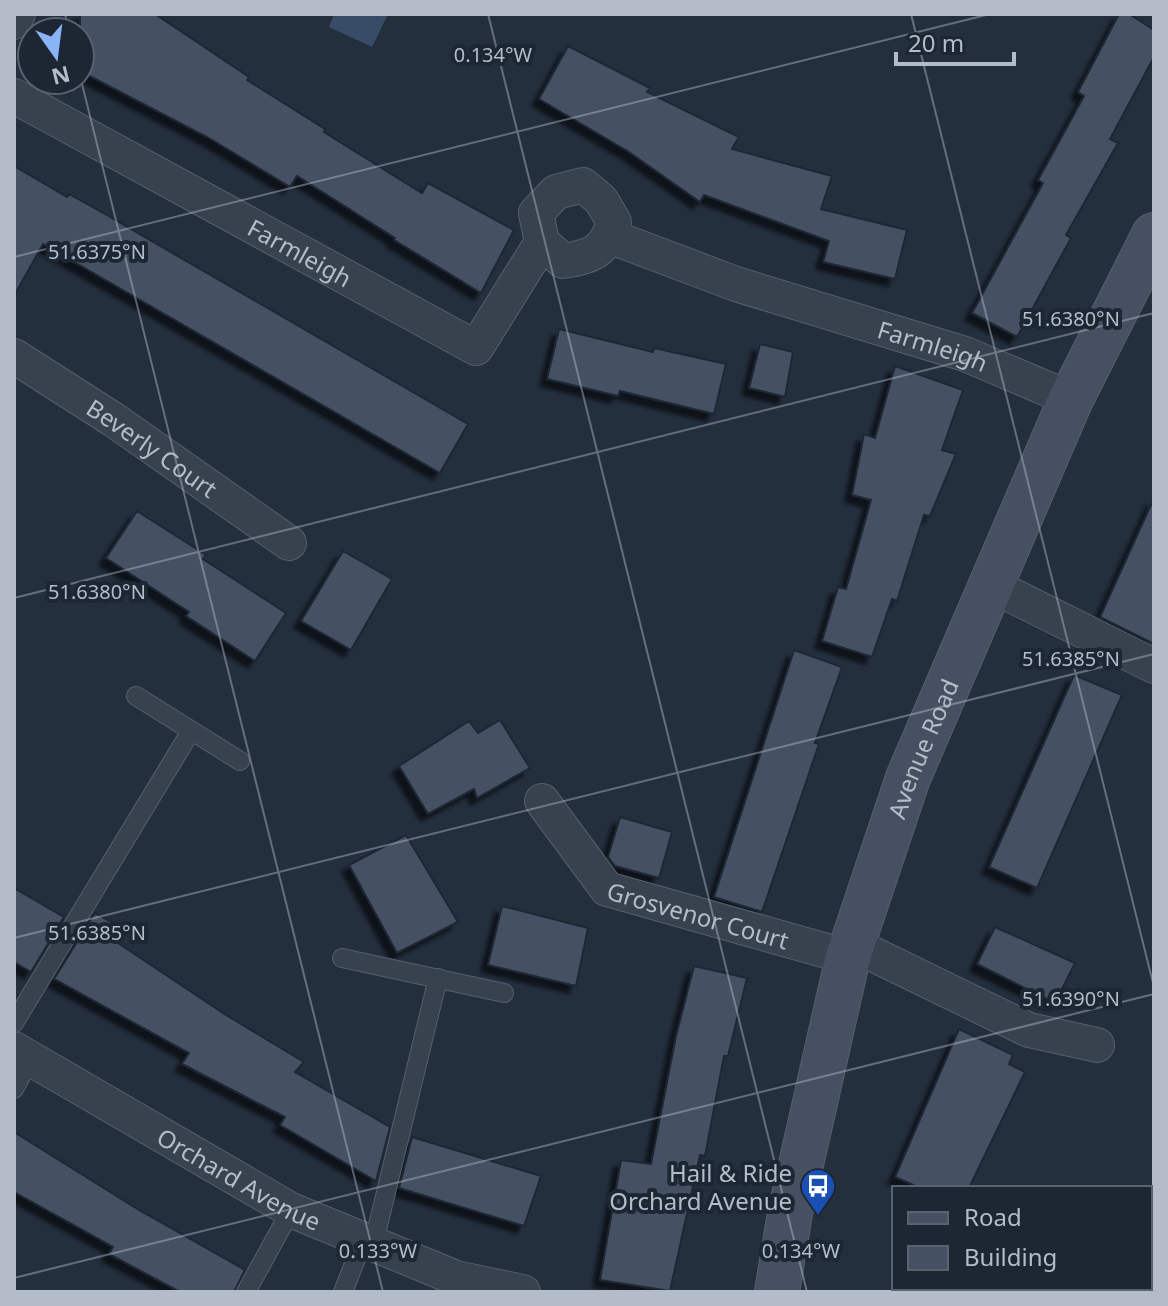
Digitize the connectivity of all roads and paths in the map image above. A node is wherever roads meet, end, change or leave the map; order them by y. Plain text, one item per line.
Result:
1 (18, 14) edge
2 (14, 22) edge
3 (14, 96) edge
4 (1154, 235) edge
5 (609, 236) junction
6 (542, 242) junction
7 (14, 356) edge
8 (1071, 399) junction
9 (289, 543) dead end
10 (991, 585) junction
11 (1154, 666) edge
12 (136, 696) dead end
13 (191, 731) junction
14 (240, 761) dead end
15 (542, 801) dead end
16 (850, 950) junction
17 (342, 958) dead end
18 (438, 978) junction
19 (504, 993) dead end
20 (14, 1023) edge
21 (1097, 1045) dead end
22 (22, 1054) edge
23 (14, 1089) edge
24 (291, 1210) junction
25 (368, 1244) junction
26 (246, 1292) edge
27 (343, 1292) edge
28 (523, 1292) edge
29 (777, 1292) edge

1 - 2 street
3 - 6 street, Farmleigh
4 - 8 street, Avenue Road
5 - 6 street
5 - 6 street
5 - 8 street, Farmleigh
7 - 9 street, Beverly Court
8 - 10 street, Avenue Road
10 - 11 street
10 - 16 street, Avenue Road
12 - 13 lane
13 - 14 lane
13 - 20 lane
15 - 16 street, Grosvenor Court
16 - 21 street, Grosvenor Court
16 - 29 street, Avenue Road
17 - 18 lane
18 - 19 lane
18 - 25 lane
22 - 23 lane
22 - 24 street, Orchard Avenue
24 - 25 street, Orchard Avenue
24 - 26 lane
25 - 27 lane
25 - 28 street, Orchard Avenue

